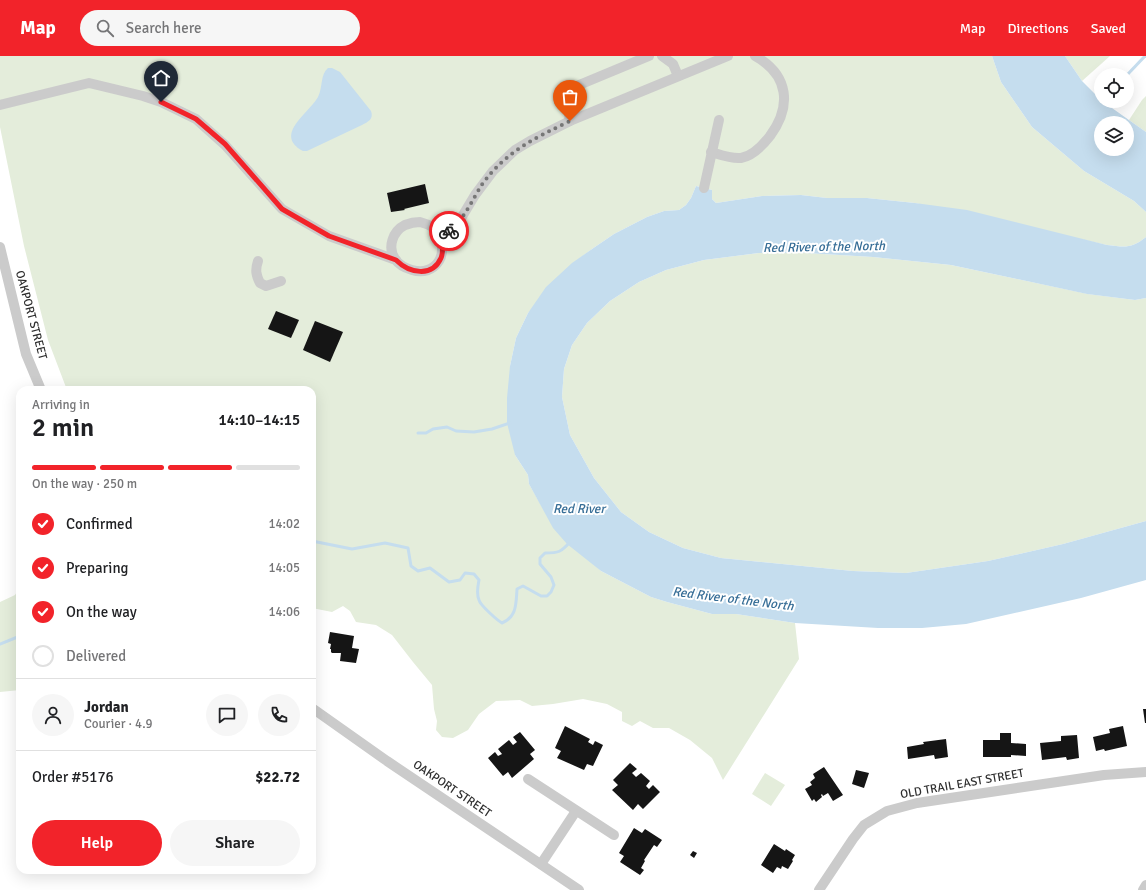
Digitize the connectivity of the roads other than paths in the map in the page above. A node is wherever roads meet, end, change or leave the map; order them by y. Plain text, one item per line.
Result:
1 (649, 56) edge
2 (662, 56) edge
3 (728, 56) edge
4 (755, 56) edge
5 (678, 76) junction
6 (0, 105) edge
7 (719, 120) dead end
8 (570, 121) junction
9 (711, 152) junction
10 (704, 188) dead end
11 (442, 237) junction
12 (0, 247) edge
13 (396, 260) junction
14 (258, 261) dead end
15 (280, 281) dead end
16 (39, 386) edge
17 (316, 711) edge
18 (1146, 772) edge
19 (528, 779) dead end
20 (576, 811) junction
21 (614, 835) dead end
22 (540, 864) junction
23 (1146, 885) edge
24 (579, 890) edge
25 (819, 890) edge
26 (1143, 890) edge

1 - 8 street
2 - 5 street
3 - 5 street
4 - 9 street
5 - 8 street
6 - 13 street
7 - 9 street
8 - 11 street
9 - 10 street
11 - 13 street
11 - 13 street
12 - 16 street, OAKPORT STREET
14 - 15 street
17 - 22 street, OAKPORT STREET
18 - 25 street, OLD TRAIL EAST STREET
19 - 20 street
20 - 21 street
20 - 22 street
22 - 24 street, OAKPORT STREET
23 - 26 street

